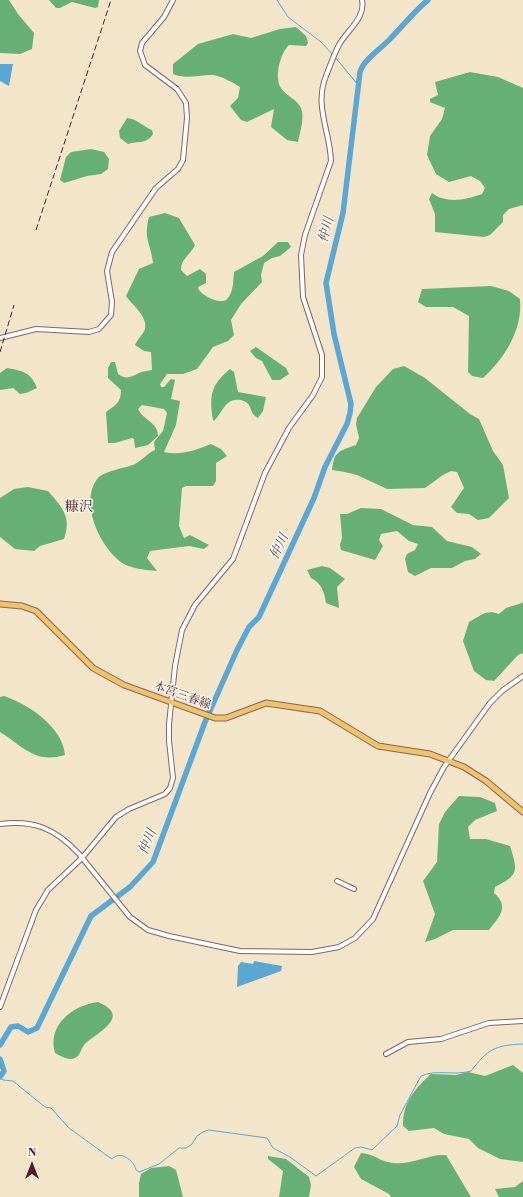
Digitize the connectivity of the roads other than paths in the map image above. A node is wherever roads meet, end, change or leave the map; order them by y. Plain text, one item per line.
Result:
1 (173, 0) edge
2 (362, 0) edge
3 (0, 338) edge
4 (0, 604) edge
5 (523, 676) edge
6 (171, 703) junction
7 (449, 761) junction
8 (523, 812) edge
9 (0, 824) edge
10 (82, 858) junction
11 (337, 881) dead end
12 (354, 889) dead end
13 (0, 1007) edge
14 (523, 1021) edge
15 (386, 1054) dead end

1 - 3 street
2 - 6 street
4 - 6 main road, 本宮三春線
5 - 7 street
6 - 7 main road, 本宮三春線
6 - 10 street
7 - 8 main road, 本宮三春線
7 - 10 street
9 - 10 street
10 - 13 street
11 - 12 street
14 - 15 street

